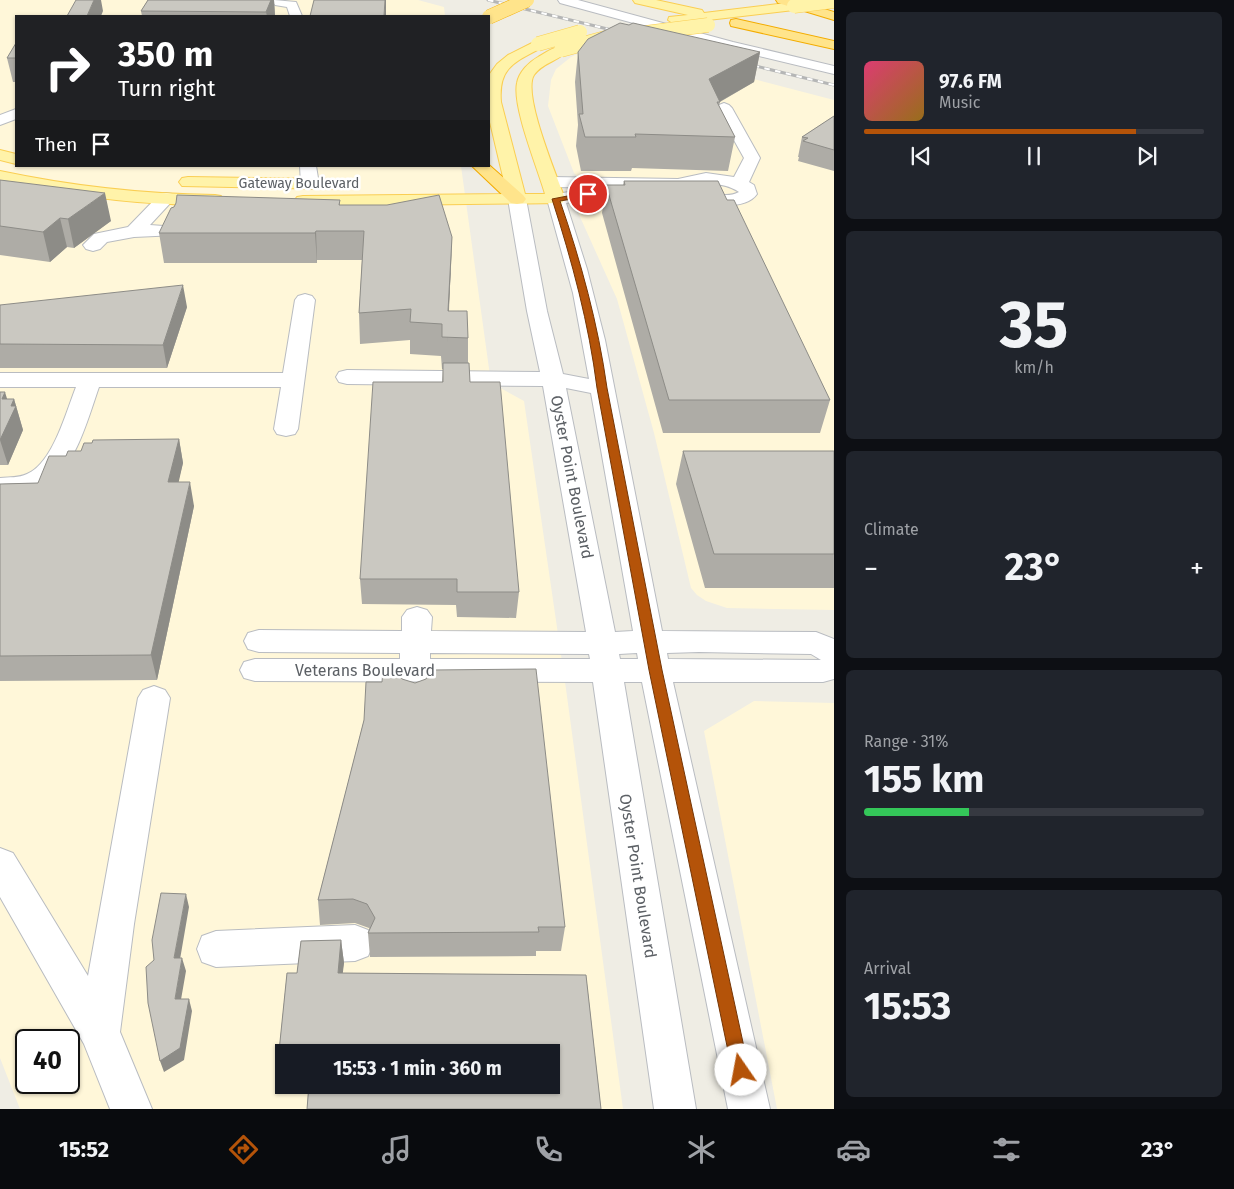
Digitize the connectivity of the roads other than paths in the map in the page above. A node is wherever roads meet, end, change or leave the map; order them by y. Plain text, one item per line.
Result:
1 (527, 0) edge
2 (564, 0) edge
3 (638, 0) edge
4 (682, 0) edge
5 (782, 0) edge
6 (820, 0) edge
7 (834, 2) edge
8 (834, 14) edge
9 (490, 17) edge
10 (736, 18) junction
11 (650, 19) junction
12 (710, 21) junction
13 (834, 46) edge
14 (834, 70) edge
15 (724, 108) edge
16 (15, 113) edge
17 (15, 113) edge
18 (0, 115) edge
19 (0, 120) edge
20 (750, 153) junction
21 (769, 153) dead end
22 (0, 154) edge
23 (15, 159) edge
24 (308, 167) edge
25 (481, 167) edge
26 (0, 176) edge
27 (175, 182) dead end
28 (472, 183) dead end
29 (310, 184) junction
30 (348, 184) dead end
31 (510, 188) junction
32 (554, 191) junction
33 (166, 198) junction
34 (233, 200) edge
35 (289, 201) edge
36 (134, 231) junction
37 (170, 231) edge
38 (98, 243) dead end
39 (305, 300) dead end
40 (347, 377) dead end
41 (553, 378) junction
42 (0, 380) edge
43 (90, 380) junction
44 (294, 380) junction
45 (602, 388) junction
46 (286, 429) dead end
47 (0, 486) edge
48 (834, 653) edge
49 (257, 656) dead end
50 (604, 656) junction
51 (653, 656) junction
52 (834, 667) edge
53 (154, 698) dead end
54 (0, 864) edge
55 (355, 943) dead end
56 (216, 949) dead end
57 (100, 1032) junction
58 (131, 1109) edge
59 (675, 1109) edge
60 (749, 1109) edge

1 - 9 highway, bridge
2 - 14 street
3 - 11 main road
3 - 12 main road
4 - 10 main road
5 - 8 highway
6 - 7 highway
7 - 10 main road, bridge
8 - 10 main road
10 - 12 main road, Oyster Point Boulevard
10 - 13 highway
11 - 12 main road, Oyster Point Boulevard
11 - 31 main road, Oyster Point Boulevard, bridge
12 - 32 main road, Oyster Point Boulevard, bridge
15 - 20 street
16 - 18 street
17 - 19 street
20 - 21 street
20 - 32 street
22 - 23 main road
24 - 29 street
25 - 31 highway
26 - 33 main road, Gateway Boulevard
27 - 29 main road, Gateway Boulevard
28 - 31 main road, Gateway Boulevard
29 - 30 main road, Gateway Boulevard
31 - 32 main road, Gateway Boulevard
31 - 35 main road, Gateway Boulevard
31 - 41 street, Oyster Point Boulevard
32 - 45 street, Oyster Point Boulevard
33 - 34 main road, Gateway Boulevard
33 - 36 street
36 - 37 street
36 - 38 street
39 - 44 street
40 - 41 street
41 - 45 street
41 - 50 street, Oyster Point Boulevard
42 - 43 street
43 - 44 street
43 - 47 street
44 - 46 street
45 - 51 street, Oyster Point Boulevard
48 - 51 street, Veterans Boulevard
49 - 50 street, Veterans Boulevard
50 - 51 street, Veterans Boulevard
50 - 59 street, Oyster Point Boulevard
51 - 52 street, Veterans Boulevard
51 - 60 street, Oyster Point Boulevard
53 - 57 street
54 - 57 street
55 - 56 street
57 - 58 street

